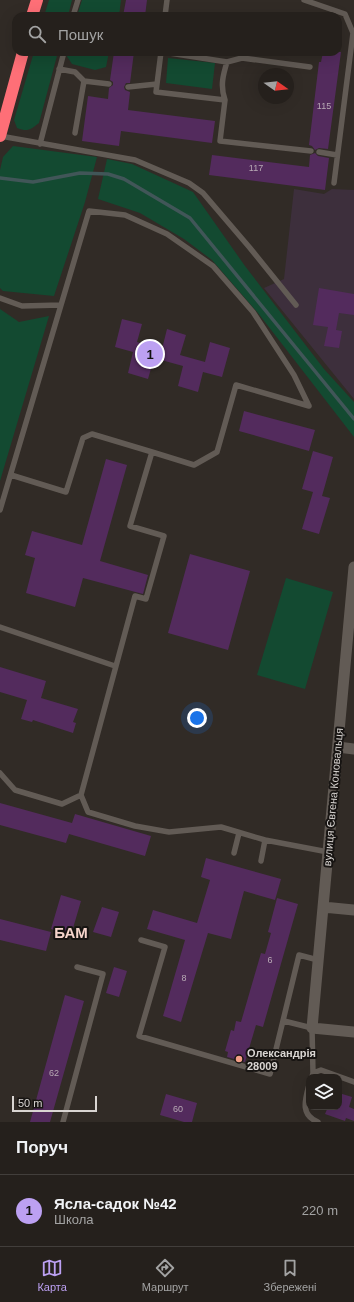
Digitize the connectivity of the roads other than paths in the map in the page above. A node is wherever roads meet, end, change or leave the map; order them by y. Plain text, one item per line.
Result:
1 (36, 0) edge
2 (78, 0) edge
3 (166, 0) edge
4 (304, 0) edge
5 (33, 12) edge
6 (74, 12) edge
7 (165, 12) edge
8 (339, 12) edge
9 (342, 13) edge
10 (353, 35) edge
11 (21, 56) edge
12 (63, 56) edge
13 (161, 56) edge
14 (188, 56) edge
15 (352, 60) edge
16 (227, 62) junction
17 (310, 67) dead end
18 (59, 69) junction
19 (84, 81) junction
20 (109, 84) dead end
21 (157, 84) junction
22 (128, 87) dead end
23 (225, 100) junction
24 (76, 133) dead end
25 (0, 136) edge
26 (40, 144) junction
27 (311, 151) dead end
28 (319, 152) dead end
29 (337, 155) junction
30 (334, 183) dead end
31 (0, 298) edge
32 (61, 305) junction
33 (296, 305) dead end
34 (152, 452) junction
35 (10, 475) junction
36 (0, 510) edge
37 (354, 567) edge
38 (353, 592) edge
39 (0, 627) edge
40 (115, 666) junction
41 (338, 747) junction
42 (354, 748) edge
43 (0, 773) edge
44 (81, 795) junction
45 (239, 832) junction
46 (265, 840) junction
47 (328, 852) junction
48 (234, 853) dead end
49 (261, 861) dead end
50 (323, 907) junction
51 (354, 910) edge
52 (141, 940) dead end
53 (318, 960) junction
54 (78, 967) dead end
55 (284, 1021) junction
56 (312, 1028) junction
57 (354, 1032) edge
58 (312, 1074) edge
59 (314, 1074) edge
60 (332, 1074) edge
61 (342, 1078) edge
62 (354, 1082) edge
63 (306, 1096) edge
64 (63, 1122) edge
65 (318, 1122) edge

1 - 5 highway
2 - 6 lane
3 - 7 lane
4 - 8 lane
9 - 10 lane
10 - 15 lane
11 - 25 highway
12 - 18 lane
13 - 21 lane
14 - 16 lane
15 - 29 lane
16 - 17 lane
16 - 23 lane
18 - 19 lane
18 - 26 lane
19 - 20 lane
19 - 24 lane
21 - 22 lane
21 - 23 lane
23 - 27 lane
25 - 26 lane
26 - 33 lane
28 - 29 lane
29 - 30 lane
31 - 32 lane
32 - 34 lane
32 - 35 lane
34 - 35 lane
34 - 40 lane
35 - 36 lane
37 - 38 street, вулиця Євгена Коновальця
38 - 41 street, вулиця Євгена Коновальця
39 - 40 lane
40 - 44 lane
41 - 42 street
41 - 47 street, вулиця Євгена Коновальця
43 - 44 lane
44 - 45 lane
45 - 46 lane
45 - 48 lane
46 - 47 lane
46 - 49 lane
47 - 50 street, вулиця Євгена Коновальця
50 - 51 street
50 - 53 street, вулиця Євгена Коновальця
52 - 55 lane
53 - 55 lane
53 - 56 street, вулиця Євгена Коновальця
54 - 64 lane
55 - 56 lane
56 - 57 street
56 - 58 lane
59 - 60 lane
61 - 62 lane
63 - 65 lane

